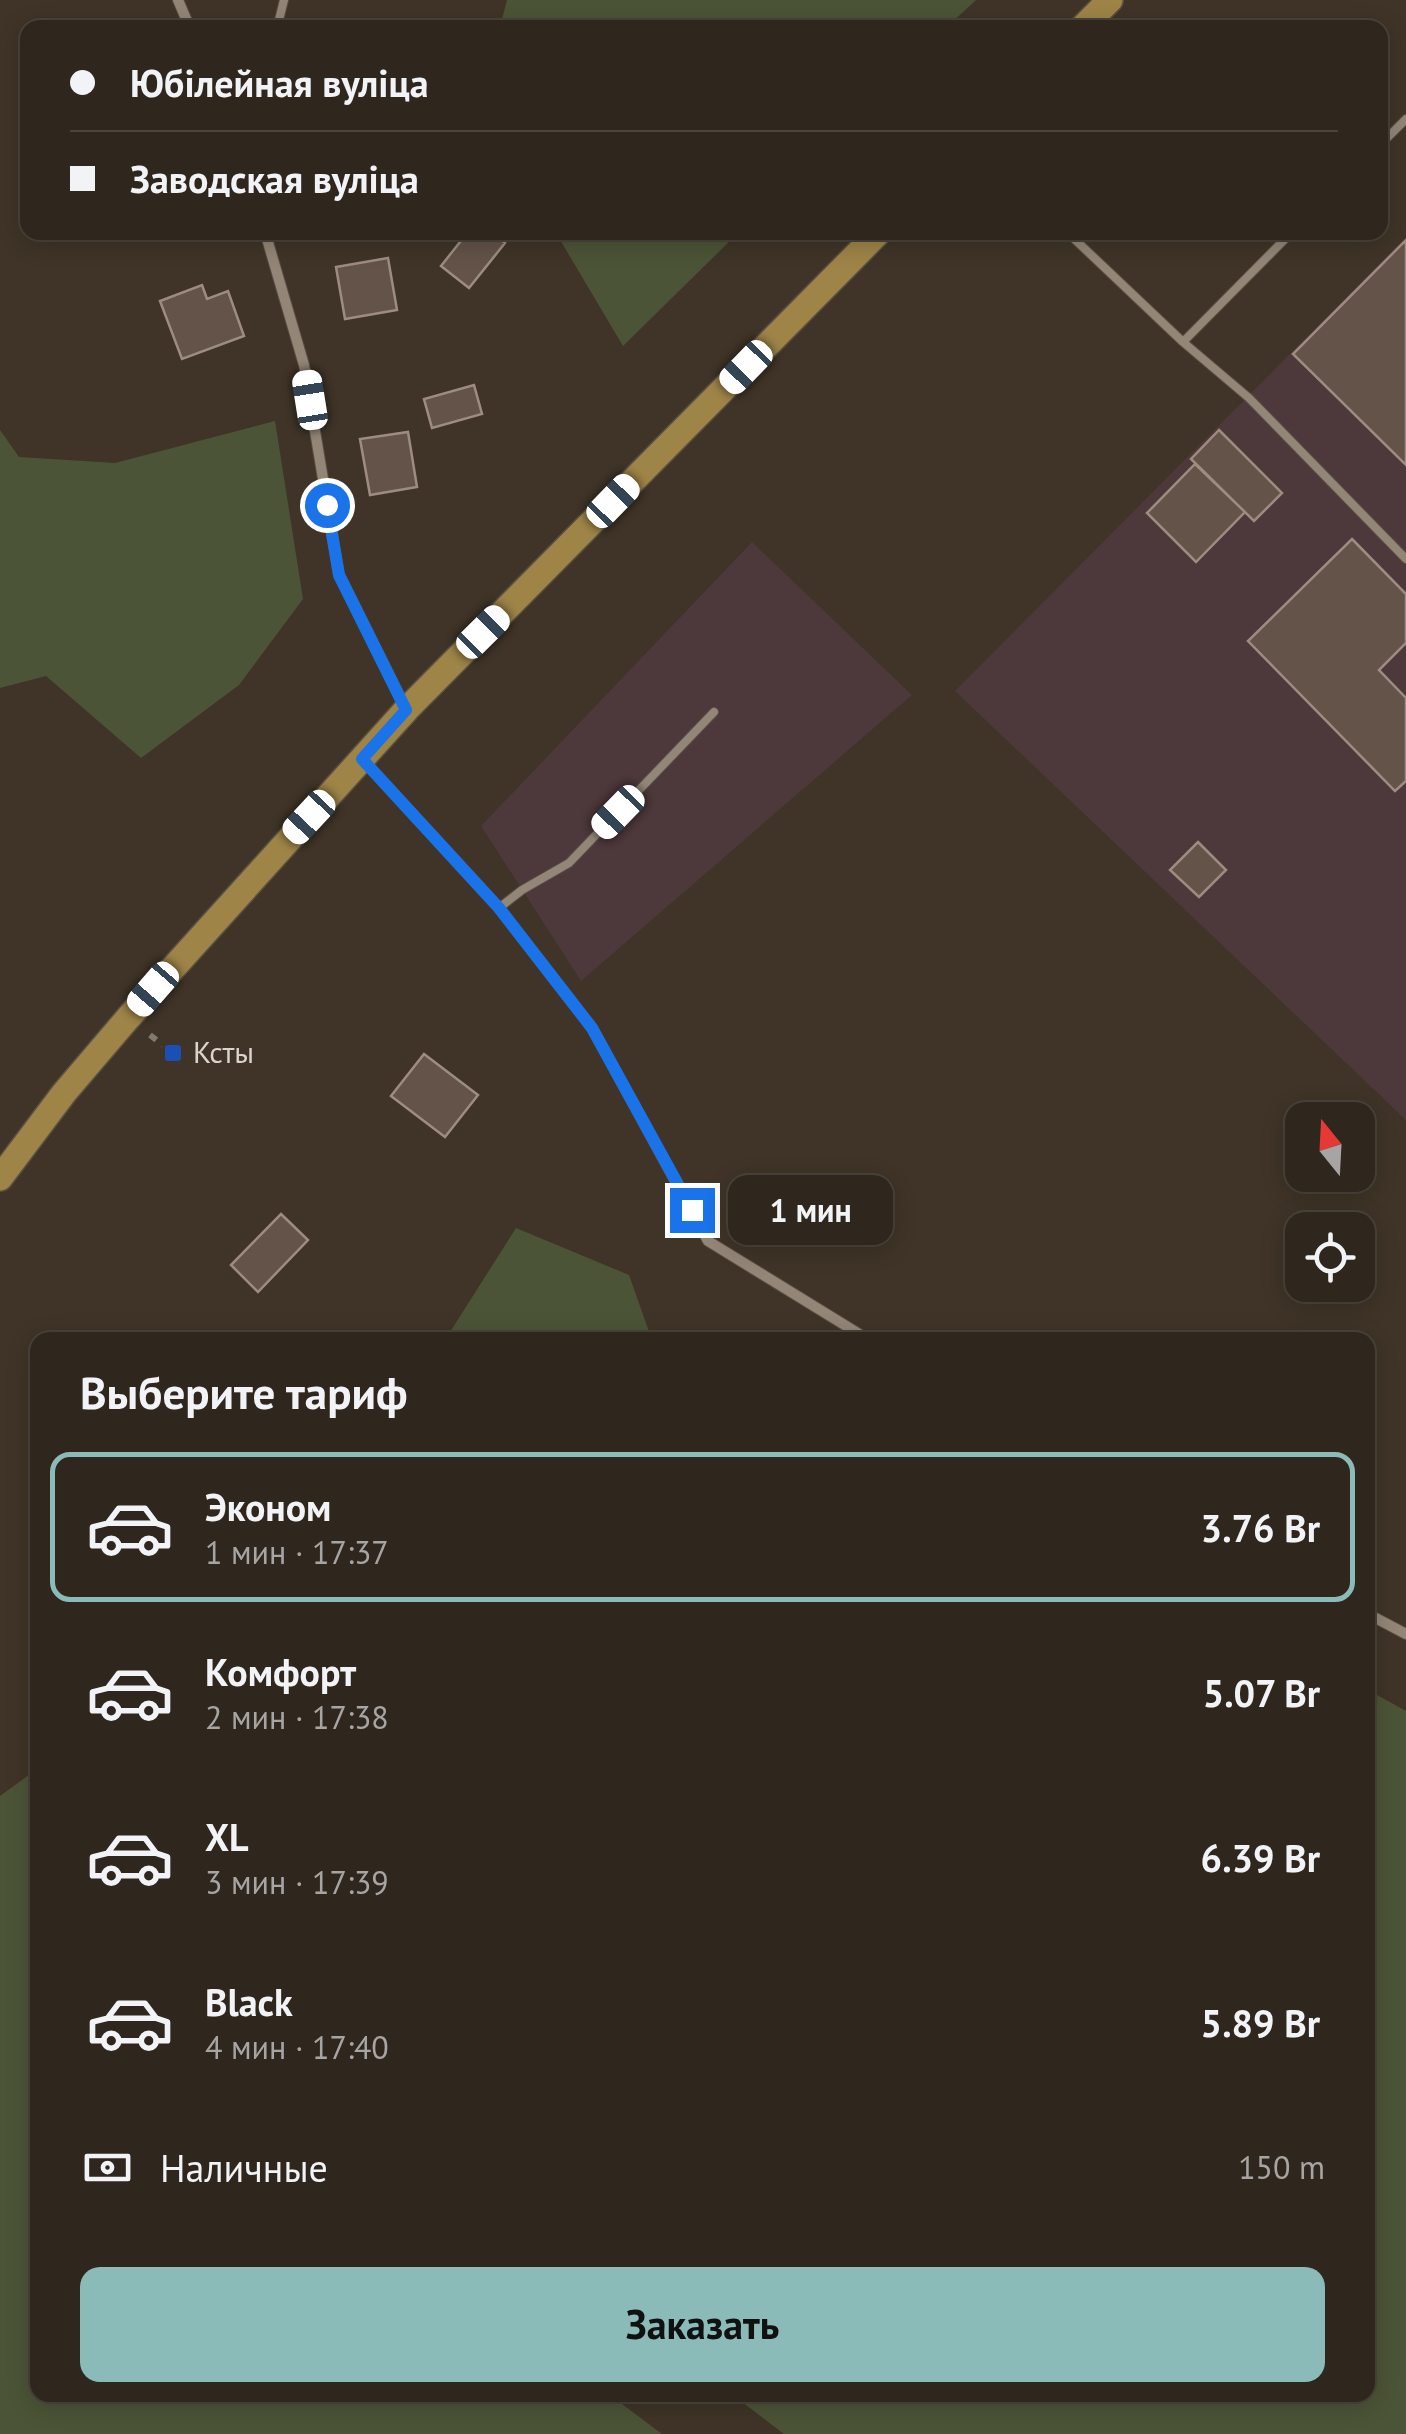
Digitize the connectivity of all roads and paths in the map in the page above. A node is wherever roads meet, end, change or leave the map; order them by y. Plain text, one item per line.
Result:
1 (1110, 0) edge
2 (1090, 20) edge
3 (1406, 119) edge
4 (1388, 137) edge
5 (267, 240) edge
6 (871, 240) edge
7 (1075, 240) edge
8 (1284, 240) edge
9 (1183, 342) junction
10 (1406, 558) edge
11 (406, 710) junction
12 (714, 712) dead end
13 (362, 759) junction
14 (499, 908) junction
15 (0, 1178) edge
16 (856, 1332) edge
17 (1375, 1618) edge
18 (1406, 1634) edge

1 - 2 main road
3 - 4 lane
5 - 11 street
6 - 11 main road
7 - 9 lane
8 - 9 lane
9 - 10 lane
11 - 13 main road
12 - 14 lane
13 - 14 street
13 - 15 main road
14 - 16 street
17 - 18 street

